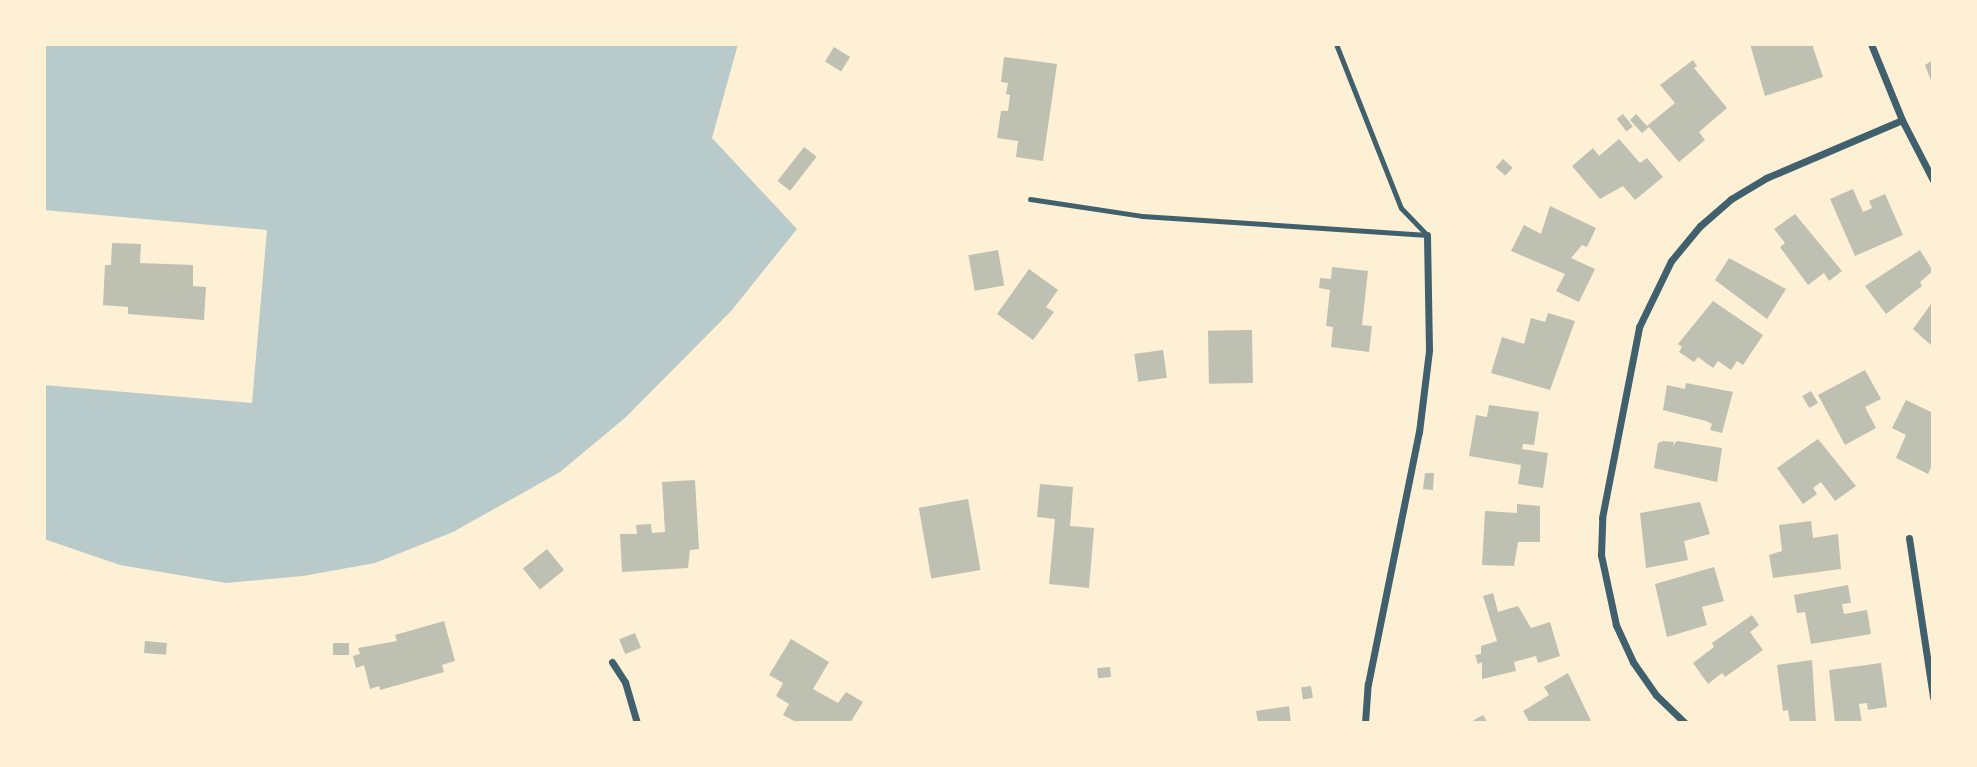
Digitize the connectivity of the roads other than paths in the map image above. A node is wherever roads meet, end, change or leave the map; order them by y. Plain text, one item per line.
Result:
1 (1336, 44) edge
2 (1871, 44) edge
3 (1902, 120) junction
4 (1933, 180) edge
5 (1030, 199) dead end
6 (1427, 235) junction
7 (1909, 538) dead end
8 (612, 662) dead end
9 (1933, 697) edge
10 (637, 723) edge
11 (1365, 723) edge
12 (1685, 723) edge

1 - 6 lane
2 - 3 street
3 - 4 street
3 - 12 street
5 - 6 lane
6 - 11 street
7 - 9 street
8 - 10 street

